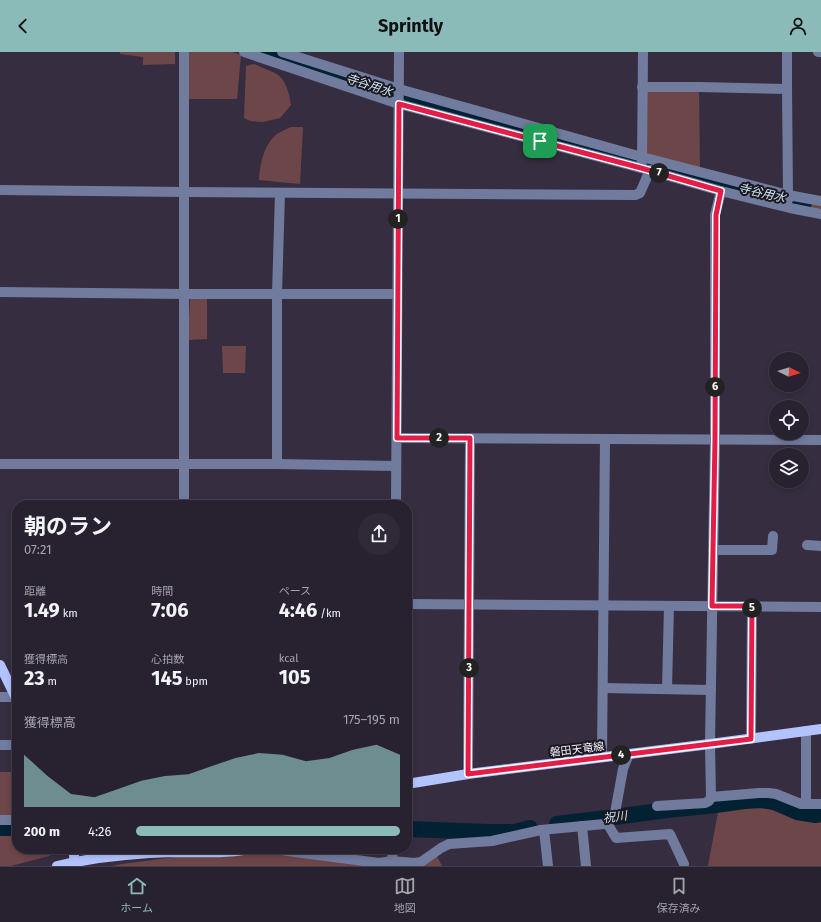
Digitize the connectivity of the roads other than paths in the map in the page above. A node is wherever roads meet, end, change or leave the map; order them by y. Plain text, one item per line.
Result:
1 (184, 52) edge
2 (244, 52) edge
3 (282, 52) edge
4 (399, 52) edge
5 (642, 52) edge
6 (787, 52) edge
7 (818, 52) edge
8 (821, 52) edge
9 (642, 88) junction
10 (787, 89) junction
11 (399, 96) junction
12 (643, 164) junction
13 (0, 190) edge
14 (721, 191) junction
15 (184, 192) junction
16 (280, 193) junction
17 (398, 193) junction
18 (788, 201) junction
19 (821, 201) edge
20 (821, 214) edge
21 (0, 292) edge
22 (184, 294) junction
23 (277, 294) junction
24 (397, 294) junction
25 (397, 438) junction
26 (470, 438) junction
27 (605, 439) junction
28 (715, 439) junction
29 (821, 440) edge
30 (0, 464) edge
31 (184, 464) junction
32 (277, 464) junction
33 (396, 466) junction
34 (184, 500) edge
35 (396, 500) edge
36 (773, 536) dead end
37 (806, 545) dead end
38 (821, 546) edge
39 (713, 550) junction
40 (412, 604) edge
41 (469, 605) junction
42 (603, 606) junction
43 (669, 606) junction
44 (712, 606) junction
45 (752, 606) junction
46 (821, 607) edge
47 (0, 665) edge
48 (603, 688) junction
49 (667, 689) junction
50 (12, 690) edge
51 (711, 690) junction
52 (0, 697) edge
53 (12, 698) edge
54 (821, 729) edge
55 (806, 731) junction
56 (751, 739) junction
57 (710, 744) junction
58 (0, 745) edge
59 (12, 745) edge
60 (629, 754) junction
61 (602, 758) junction
62 (468, 774) junction
63 (412, 783) edge
64 (711, 797) junction
65 (806, 804) junction
66 (821, 804) edge
67 (657, 806) dead end
68 (0, 820) edge
69 (12, 820) edge
70 (607, 823) junction
71 (582, 826) junction
72 (544, 830) junction
73 (74, 854) edge
74 (137, 854) edge
75 (310, 854) edge
76 (75, 862) junction
77 (392, 863) edge
78 (684, 864) dead end
79 (57, 866) edge
80 (548, 866) edge
81 (586, 866) edge

1 - 15 street
2 - 11 street
3 - 11 street
4 - 11 street
5 - 9 street
6 - 10 street
7 - 8 street
9 - 10 street
9 - 12 street
10 - 18 street
11 - 12 street
11 - 12 street
11 - 17 street
12 - 14 street
12 - 17 street
12 - 18 street
13 - 15 street
14 - 18 street
14 - 28 street
15 - 16 street
15 - 22 street
16 - 17 street
16 - 23 street
17 - 24 street
18 - 19 street
18 - 20 street
21 - 22 street
22 - 23 street
22 - 31 street
23 - 24 street
23 - 32 street
24 - 25 street
25 - 26 street
25 - 33 street
26 - 27 street
26 - 41 street
27 - 28 street
27 - 42 street
28 - 29 street
28 - 39 street
30 - 31 street
31 - 32 street
31 - 34 street
32 - 33 street
33 - 35 street
36 - 39 street
37 - 38 street
39 - 44 street
40 - 41 street
41 - 42 street
41 - 62 street
42 - 43 street
42 - 48 street
43 - 44 street
43 - 49 street
44 - 45 street
44 - 51 street
45 - 46 street
45 - 56 street
47 - 50 main road
48 - 49 street
48 - 61 street
49 - 51 street
51 - 57 street
52 - 53 street
54 - 55 main road, 磐田天竜線
55 - 56 main road, 磐田天竜線
55 - 65 street
56 - 57 main road, 磐田天竜線
57 - 60 main road, 磐田天竜線
57 - 64 street
58 - 59 street
60 - 61 main road, 磐田天竜線
60 - 70 street
61 - 62 main road, 磐田天竜線
62 - 63 main road, 磐田天竜線
64 - 65 street
64 - 67 street
65 - 66 street
68 - 69 street
70 - 71 street
70 - 78 street
71 - 72 street
71 - 81 street
72 - 77 street
72 - 80 street
73 - 76 main road
74 - 76 main road
75 - 77 street
76 - 79 main road

